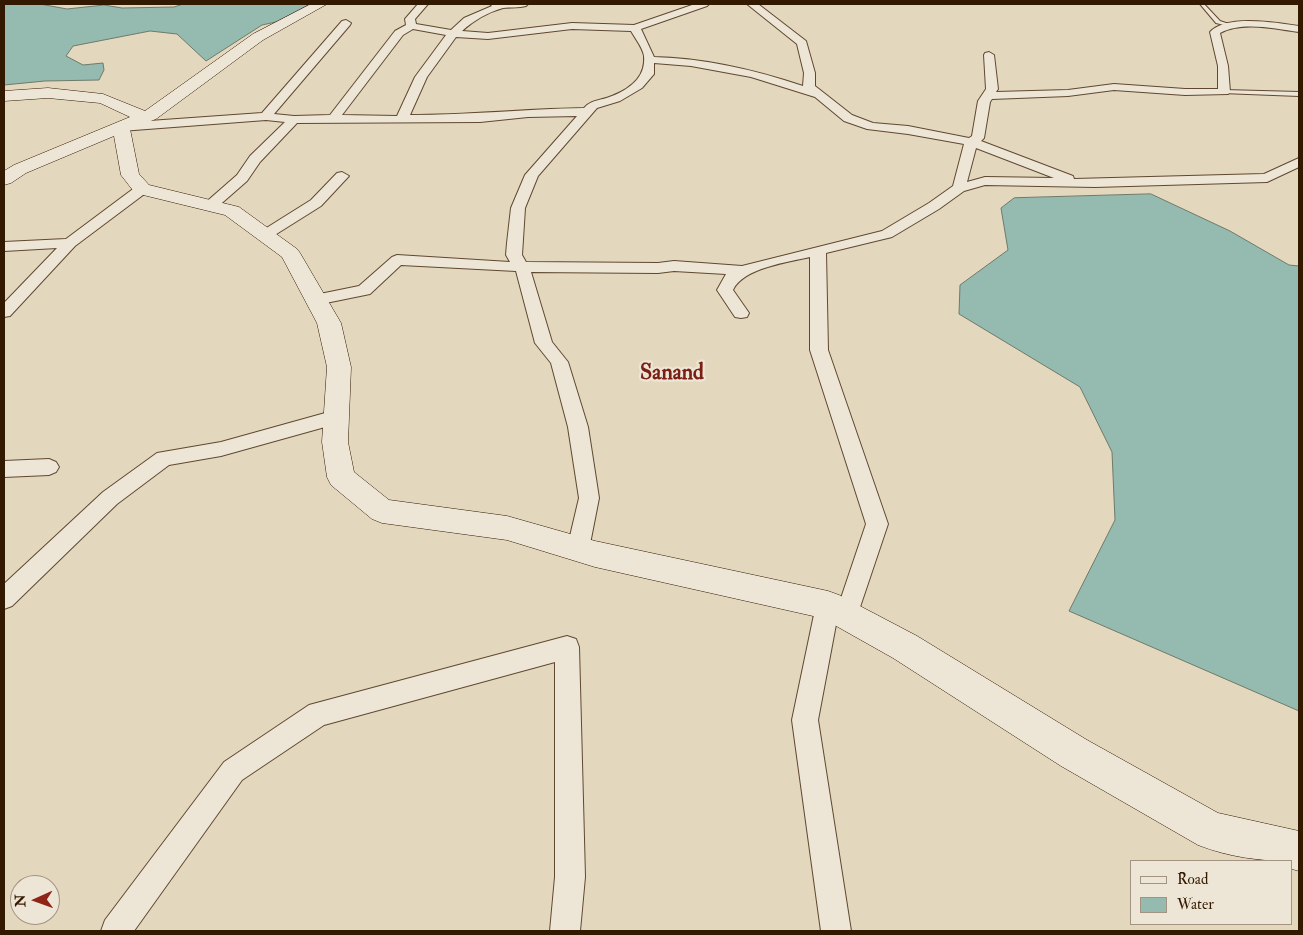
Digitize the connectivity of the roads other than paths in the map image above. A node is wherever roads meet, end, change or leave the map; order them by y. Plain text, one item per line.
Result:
1 (320, 4) edge
2 (423, 4) edge
3 (523, 4) edge
4 (704, 4) edge
5 (752, 4) edge
6 (1202, 4) edge
7 (499, 5) edge
8 (346, 23) dead end
9 (411, 26) junction
10 (1230, 26) junction
11 (635, 28) junction
12 (1299, 29) edge
13 (455, 34) junction
14 (990, 55) dead end
15 (649, 60) junction
16 (1224, 92) junction
17 (816, 94) junction
18 (1299, 94) edge
19 (4, 96) edge
20 (989, 96) junction
21 (586, 112) junction
22 (266, 116) junction
23 (334, 118) junction
24 (402, 119) junction
25 (294, 120) junction
26 (133, 122) junction
27 (971, 142) junction
28 (1299, 162) edge
29 (342, 176) dead end
30 (4, 179) edge
31 (1082, 183) junction
32 (142, 188) junction
33 (958, 188) junction
34 (210, 206) junction
35 (265, 235) junction
36 (70, 243) junction
37 (4, 246) edge
38 (818, 252) junction
39 (521, 267) junction
40 (743, 271) junction
41 (316, 300) junction
42 (4, 312) edge
43 (741, 313) dead end
44 (336, 418) junction
45 (49, 467) dead end
46 (4, 470) edge
47 (578, 549) junction
48 (4, 599) edge
49 (838, 610) junction
50 (1299, 851) edge
51 (116, 931) edge
52 (565, 931) edge
53 (836, 931) edge

1 - 26 street
2 - 9 street
3 - 7 street
4 - 11 street
5 - 17 street
6 - 10 lane
7 - 13 street
8 - 22 street
9 - 13 street
9 - 23 street
10 - 12 street
10 - 16 street
11 - 13 street
11 - 15 street
13 - 24 street
14 - 20 street
15 - 17 street
15 - 21 street
16 - 18 lane
16 - 20 street
17 - 27 street
19 - 26 street
20 - 27 street
21 - 24 street
21 - 39 street
22 - 25 street
22 - 26 street
23 - 24 street
23 - 25 street
25 - 34 street
26 - 30 street
26 - 32 street
27 - 31 street
27 - 33 street
28 - 31 street
29 - 35 street
31 - 33 street
32 - 34 street
32 - 36 street
33 - 38 street
34 - 35 street
35 - 41 street
36 - 37 street
36 - 42 street
38 - 40 street
38 - 49 street
39 - 40 street
39 - 41 street
39 - 47 street
40 - 43 street
41 - 44 street
44 - 47 street
44 - 48 street
45 - 46 street
47 - 49 street
49 - 50 street
49 - 53 street
51 - 52 street

